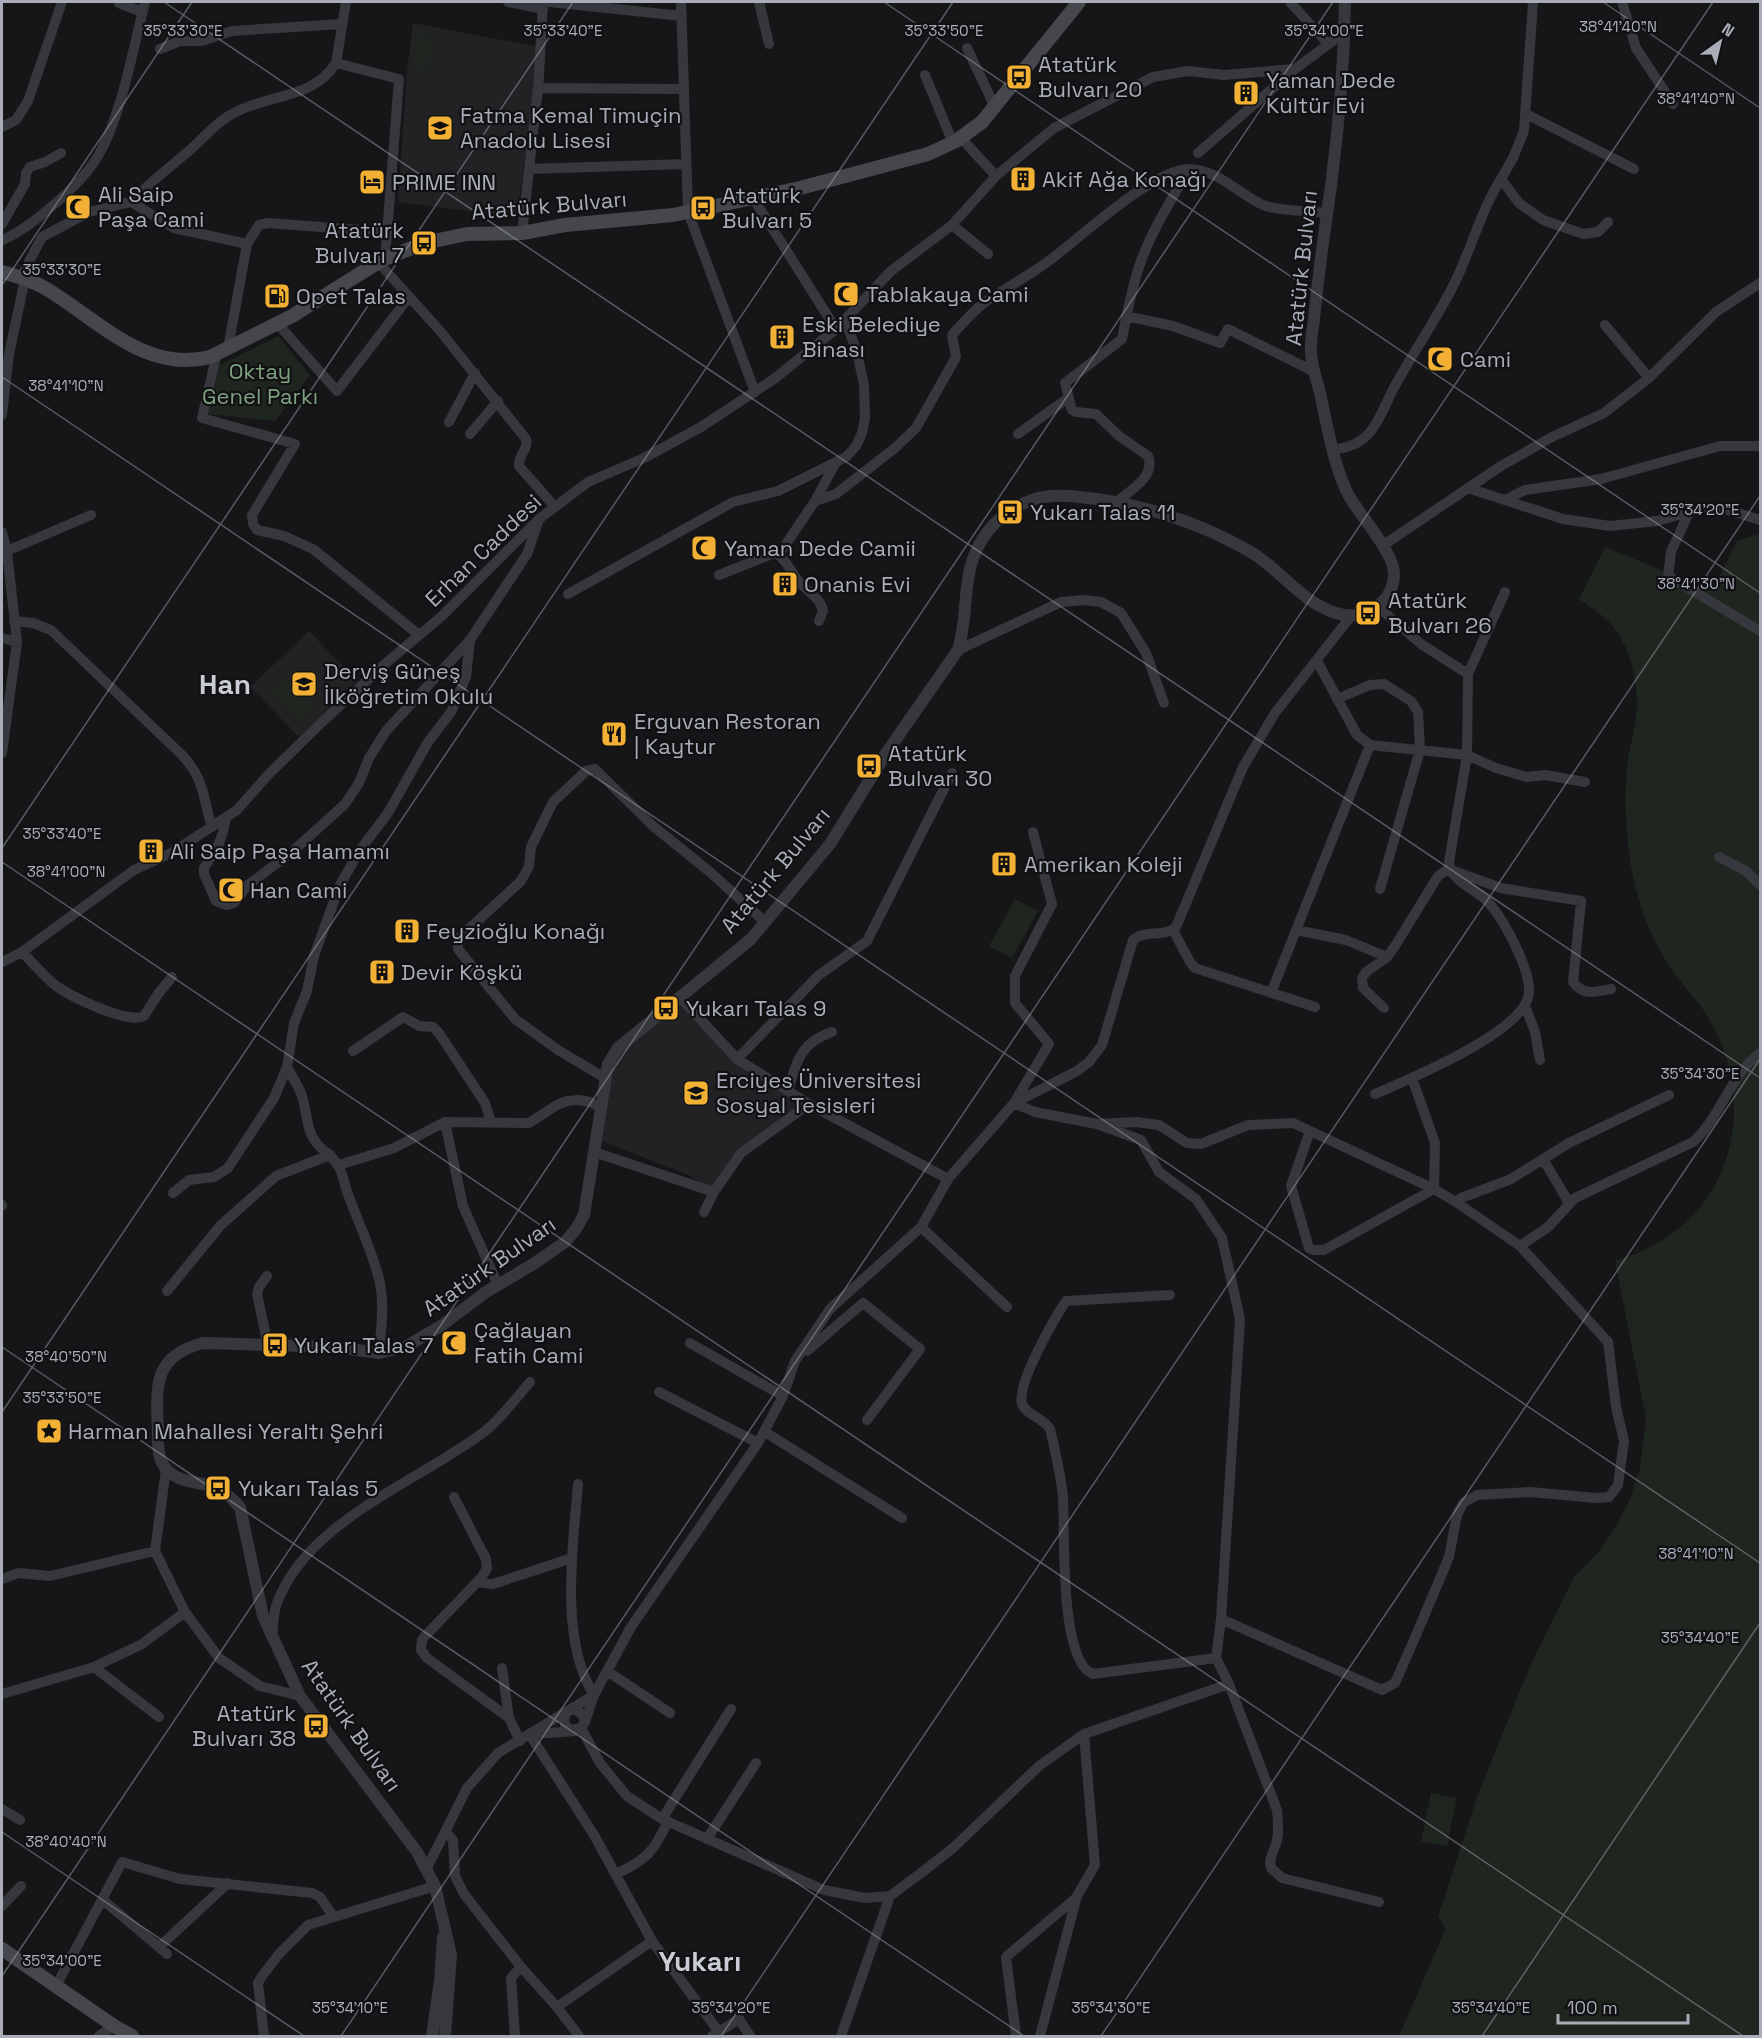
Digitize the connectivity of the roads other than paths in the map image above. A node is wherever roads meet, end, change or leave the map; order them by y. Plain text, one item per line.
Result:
1 (62, 2) edge
2 (120, 2) edge
3 (346, 2) edge
4 (508, 2) edge
5 (681, 2) edge
6 (759, 2) edge
7 (1079, 2) edge
8 (1290, 2) edge
9 (1345, 2) edge
10 (1533, 2) edge
11 (1622, 2) edge
12 (545, 4) edge
13 (143, 7) edge
14 (682, 16) junction
15 (342, 24) junction
16 (1345, 32) junction
17 (769, 44) dead end
18 (1328, 44) junction
19 (967, 48) dead end
20 (160, 49) dead end
21 (336, 63) junction
22 (1295, 69) junction
23 (925, 75) dead end
24 (538, 88) junction
25 (682, 89) junction
26 (1673, 104) dead end
27 (995, 106) junction
28 (1526, 114) junction
29 (2, 127) edge
30 (957, 141) junction
31 (61, 153) dead end
32 (1198, 153) dead end
33 (686, 164) junction
34 (530, 169) junction
35 (1190, 169) junction
36 (1634, 169) dead end
37 (996, 176) junction
38 (1501, 179) junction
39 (753, 198) junction
40 (131, 202) junction
41 (687, 212) junction
42 (1327, 213) junction
43 (1608, 222) dead end
44 (2, 224) edge
45 (952, 225) junction
46 (387, 232) junction
47 (522, 233) junction
48 (2, 240) edge
49 (247, 244) junction
50 (988, 254) dead end
51 (382, 261) junction
52 (2, 272) edge
53 (23, 278) junction
54 (1761, 283) edge
55 (409, 297) junction
56 (1126, 316) junction
57 (845, 320) junction
58 (277, 323) junction
59 (1605, 325) dead end
60 (836, 329) junction
61 (223, 351) junction
62 (1315, 372) junction
63 (476, 373) junction
64 (1648, 378) junction
65 (755, 392) junction
66 (1068, 398) junction
67 (498, 401) junction
68 (2, 415) edge
69 (449, 422) dead end
70 (470, 434) dead end
71 (1018, 434) dead end
72 (1761, 446) edge
73 (1333, 450) junction
74 (836, 462) junction
75 (1468, 488) junction
76 (1505, 500) junction
77 (815, 501) junction
78 (1117, 502) junction
79 (555, 507) junction
80 (1689, 512) junction
81 (91, 515) dead end
82 (539, 519) junction
83 (1761, 520) edge
84 (2, 532) edge
85 (1382, 546) junction
86 (7, 551) junction
87 (775, 552) junction
88 (719, 575) dead end
89 (1505, 592) dead end
90 (568, 594) dead end
91 (1378, 607) junction
92 (1351, 616) junction
93 (14, 621) junction
94 (819, 621) dead end
95 (1761, 631) edge
96 (419, 635) junction
97 (2, 638) edge
98 (470, 640) junction
99 (17, 642) junction
100 (958, 650) junction
101 (1317, 661) junction
102 (1468, 674) junction
103 (1337, 699) junction
104 (1164, 703) dead end
105 (1370, 745) junction
106 (1420, 750) junction
107 (2, 753) edge
108 (1467, 755) junction
109 (952, 773) dead end
110 (1585, 782) dead end
111 (226, 818) junction
112 (212, 827) junction
113 (1033, 832) dead end
114 (1719, 857) dead end
115 (1451, 870) junction
116 (1761, 885) edge
117 (1380, 889) dead end
118 (765, 922) junction
119 (1173, 930) junction
120 (1296, 930) junction
121 (22, 952) junction
122 (1387, 957) junction
123 (2, 962) edge
124 (172, 977) dead end
125 (1611, 989) dead end
126 (1271, 993) junction
127 (680, 997) junction
128 (1524, 1005) junction
129 (1315, 1007) dead end
130 (1384, 1008) dead end
131 (832, 1032) dead end
132 (353, 1051) dead end
133 (1761, 1053) edge
134 (737, 1059) junction
135 (1540, 1060) dead end
136 (287, 1067) junction
137 (605, 1078) junction
138 (1412, 1078) junction
139 (788, 1091) junction
140 (1375, 1094) dead end
141 (1669, 1095) dead end
142 (1014, 1103) junction
143 (809, 1104) junction
144 (600, 1107) junction
145 (445, 1122) junction
146 (491, 1122) junction
147 (1097, 1124) junction
148 (1310, 1131) junction
149 (594, 1152) junction
150 (330, 1155) junction
151 (1544, 1159) junction
152 (339, 1165) junction
153 (948, 1179) junction
154 (1434, 1189) junction
155 (714, 1192) junction
156 (173, 1193) dead end
157 (1456, 1203) junction
158 (1569, 1203) junction
159 (704, 1212) dead end
160 (921, 1227) junction
161 (1520, 1246) junction
162 (267, 1276) dead end
163 (498, 1285) junction
164 (167, 1291) dead end
165 (1170, 1295) dead end
166 (1007, 1307) dead end
167 (690, 1343) dead end
168 (268, 1345) junction
169 (379, 1353) junction
170 (795, 1361) junction
171 (530, 1382) dead end
172 (659, 1392) dead end
173 (783, 1396) junction
174 (867, 1420) dead end
175 (765, 1432) junction
176 (758, 1443) junction
177 (166, 1468) junction
178 (578, 1484) dead end
179 (454, 1497) dead end
180 (902, 1518) dead end
181 (155, 1551) junction
182 (572, 1558) junction
183 (2, 1580) edge
184 (477, 1582) junction
185 (185, 1612) junction
186 (1221, 1619) junction
187 (272, 1638) junction
188 (1216, 1658) junction
189 (94, 1668) junction
190 (502, 1668) dead end
191 (607, 1671) junction
192 (1229, 1684) junction
193 (2, 1694) edge
194 (594, 1695) junction
195 (300, 1696) junction
196 (731, 1709) dead end
197 (568, 1711) junction
198 (670, 1713) dead end
199 (159, 1717) dead end
200 (509, 1718) junction
201 (580, 1727) junction
202 (1084, 1734) junction
203 (530, 1735) junction
204 (520, 1741) junction
205 (756, 1763) dead end
206 (2, 1809) edge
207 (20, 1820) dead end
208 (665, 1820) junction
209 (446, 1832) junction
210 (707, 1839) junction
211 (426, 1870) junction
212 (616, 1874) junction
213 (228, 1883) junction
214 (21, 1886) dead end
215 (435, 1886) junction
216 (890, 1896) junction
217 (1077, 1896) junction
218 (103, 1900) junction
219 (1379, 1902) dead end
220 (2, 1906) edge
221 (333, 1916) junction
222 (444, 1921) junction
223 (652, 1941) junction
224 (2, 1949) edge
225 (521, 1967) junction
226 (56, 1986) junction
227 (557, 2007) junction
228 (114, 2026) junction
229 (715, 2034) edge
230 (99, 2037) edge
231 (132, 2037) edge
232 (264, 2037) edge
233 (432, 2037) edge
234 (445, 2037) edge
235 (515, 2037) edge
236 (579, 2037) edge
237 (750, 2037) edge
238 (841, 2037) edge
239 (1016, 2037) edge
240 (1040, 2037) edge

1 - 29 street
2 - 13 street
3 - 15 street
4 - 12 street
5 - 14 street
6 - 17 street
7 - 27 main road, Atatürk Bulvarı
8 - 18 street
9 - 16 street, Atatürk Bulvarı
10 - 28 street
11 - 26 street
12 - 14 street
12 - 24 street
13 - 48 street
14 - 25 street
15 - 20 street
15 - 21 street
16 - 18 street
16 - 42 street, Atatürk Bulvarı
18 - 22 street
19 - 27 street
21 - 40 street
21 - 46 street
22 - 32 street
22 - 37 street, Erhan Caddesi
23 - 30 street
24 - 25 street
24 - 34 street
24 - 47 street
25 - 33 street
27 - 30 main road, Atatürk Bulvarı
28 - 36 street
28 - 38 street
30 - 37 street
30 - 39 main road, Atatürk Bulvarı
31 - 44 street
33 - 34 street
33 - 41 street
34 - 47 street
35 - 42 street
35 - 56 street
35 - 77 street
37 - 45 street, Erhan Caddesi
38 - 43 street
38 - 73 street
39 - 41 main road, Atatürk Bulvarı
39 - 60 street
40 - 49 street
40 - 53 street
41 - 47 main road, Atatürk Bulvarı
41 - 65 street
42 - 62 street, Atatürk Bulvarı
45 - 50 street
45 - 57 street, Erhan Caddesi
46 - 49 street
46 - 51 street
47 - 51 main road, Atatürk Bulvarı
49 - 61 street
51 - 55 street
51 - 58 main road, Atatürk Bulvarı
52 - 53 main road, Atatürk Bulvarı
53 - 61 main road, Atatürk Bulvarı
53 - 68 street
54 - 64 street
55 - 58 street
55 - 63 street
56 - 62 street
56 - 66 street
57 - 60 street, Erhan Caddesi
57 - 74 street
58 - 61 main road, Atatürk Bulvarı
59 - 64 street
60 - 65 street, Erhan Caddesi
61 - 96 street
62 - 73 street, Atatürk Bulvarı
63 - 67 street
63 - 69 street
64 - 75 street
65 - 79 street, Erhan Caddesi
66 - 71 street
66 - 78 street
67 - 70 street
67 - 79 street
72 - 76 street
73 - 85 street, Atatürk Bulvarı
74 - 77 street
74 - 90 street
75 - 76 street
75 - 85 street
76 - 80 street
77 - 87 street
78 - 92 street, Atatürk Bulvarı
78 - 100 street, Atatürk Bulvarı
79 - 82 street, Erhan Caddesi
80 - 83 street
80 - 95 street
81 - 86 street
82 - 96 street, Erhan Caddesi
82 - 98 street
84 - 86 street
85 - 91 street, Atatürk Bulvarı
86 - 93 street
87 - 88 street
87 - 94 street
89 - 102 street
91 - 92 street
91 - 102 street
92 - 101 street
93 - 99 street
93 - 112 street
96 - 111 street, Erhan Caddesi
97 - 99 street
98 - 111 street
98 - 136 street
99 - 107 street
100 - 104 street
100 - 118 street, Atatürk Bulvarı
101 - 103 street
101 - 119 street
102 - 108 street
103 - 105 street
103 - 106 street
105 - 106 street
105 - 120 street
106 - 108 street
106 - 117 street
108 - 110 street
108 - 115 street
109 - 134 street
111 - 112 street, Erhan Caddesi
112 - 121 street, Erhan Caddesi
113 - 142 street
114 - 116 street
115 - 122 street
115 - 125 street
115 - 128 street
118 - 127 street, Atatürk Bulvarı
118 - 137 street
119 - 126 street
119 - 142 street
120 - 122 street
120 - 126 street
121 - 123 street, Erhan Caddesi
121 - 124 street
122 - 130 street
126 - 129 street
127 - 134 street
127 - 137 street, Atatürk Bulvarı
128 - 135 street
128 - 138 street
131 - 139 street
132 - 146 street
133 - 158 street
134 - 139 street
136 - 150 street
136 - 156 street
137 - 144 street, Atatürk Bulvarı
138 - 140 street
138 - 154 street
139 - 143 street
141 - 151 street
142 - 147 street
142 - 153 street
143 - 153 street
143 - 155 street
144 - 146 street
144 - 149 street, Atatürk Bulvarı
145 - 146 street
145 - 152 street
145 - 163 street
147 - 148 street
147 - 186 street
148 - 154 street
148 - 154 street
149 - 155 street
149 - 163 street, Atatürk Bulvarı
150 - 152 street
150 - 164 street
151 - 157 street
151 - 158 street
152 - 169 street
153 - 160 street
154 - 157 street
155 - 159 street
157 - 161 street
158 - 161 street
160 - 166 street
160 - 170 street
161 - 186 street
162 - 168 street
163 - 169 street, Atatürk Bulvarı
165 - 188 street
167 - 173 street
168 - 169 street, Atatürk Bulvarı
168 - 177 street, Atatürk Bulvarı
170 - 173 street
170 - 174 street
171 - 187 street
172 - 176 street
173 - 175 street
175 - 176 street
175 - 180 street
176 - 191 street
177 - 181 street
177 - 187 street, Atatürk Bulvarı
178 - 182 street
179 - 184 street
181 - 183 street
181 - 185 street
182 - 184 street
182 - 194 street
184 - 200 street
185 - 189 street
185 - 195 street
186 - 188 street
187 - 195 street, Atatürk Bulvarı
188 - 192 street
189 - 193 street
189 - 199 street
190 - 200 street
191 - 194 street
191 - 198 street
192 - 202 street
192 - 219 street
194 - 197 street
194 - 201 street
195 - 211 street, Atatürk Bulvarı
196 - 208 street
197 - 201 street
197 - 201 street
197 - 203 street
200 - 204 street
201 - 203 street
201 - 208 street
202 - 216 street
202 - 217 street
203 - 204 street
203 - 212 street
204 - 209 street
205 - 210 street
206 - 207 street
208 - 210 street
208 - 212 street
209 - 211 street
209 - 225 street
210 - 216 street
211 - 215 street, Atatürk Bulvarı
212 - 223 street
213 - 218 street
213 - 218 street
213 - 221 street
214 - 220 street
215 - 221 street
215 - 222 street, Atatürk Bulvarı
216 - 238 street
217 - 239 street
217 - 240 street
218 - 226 street
221 - 232 street
222 - 233 street
222 - 234 street, Atatürk Bulvarı
223 - 227 street
223 - 229 street
224 - 226 main road
225 - 227 street
225 - 235 street
226 - 228 main road
227 - 236 street
228 - 230 street
228 - 231 main road
229 - 237 street

